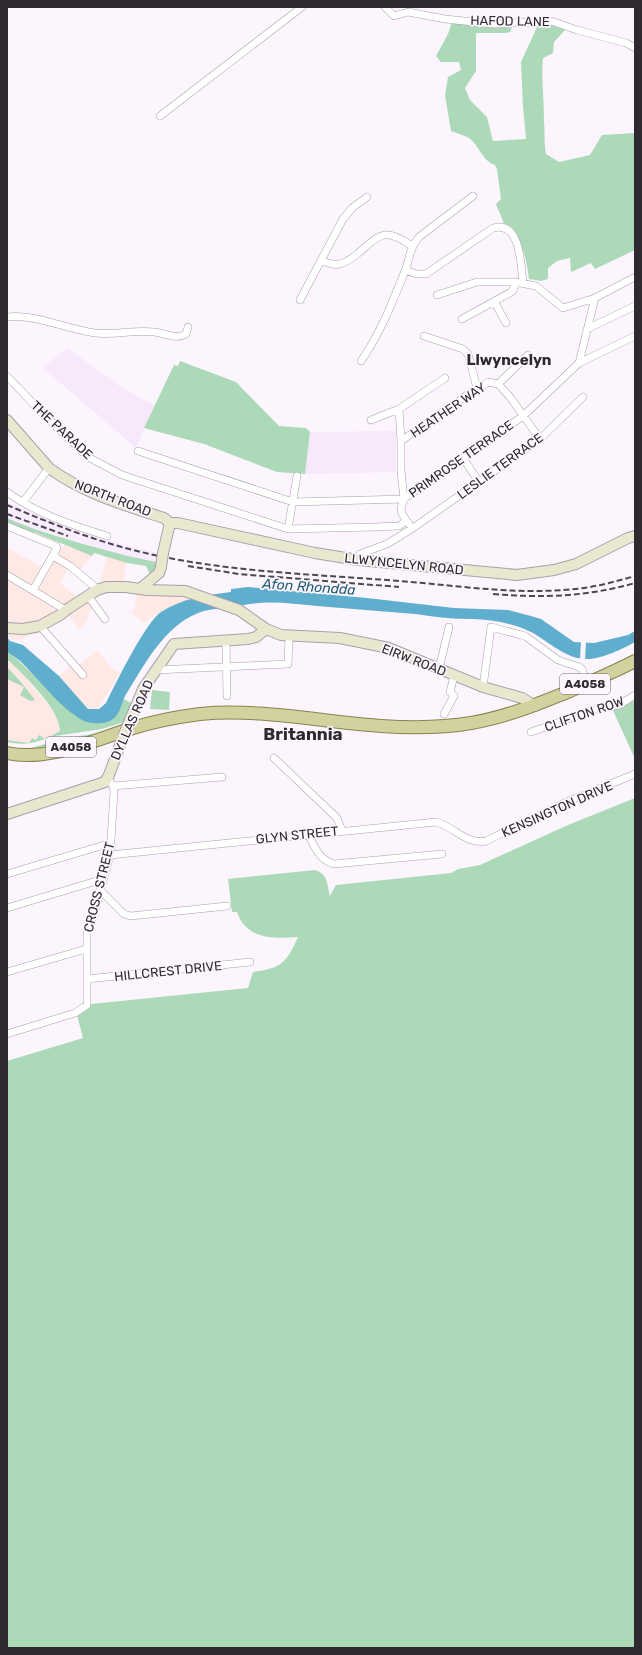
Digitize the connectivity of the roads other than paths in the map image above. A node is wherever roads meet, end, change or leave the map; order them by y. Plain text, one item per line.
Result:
1 (302, 7) edge
2 (385, 7) edge
3 (635, 48) edge
4 (160, 116) dead end
5 (473, 196) dead end
6 (367, 197) dead end
7 (412, 246) junction
8 (321, 261) junction
9 (406, 270) junction
10 (635, 277) edge
11 (519, 282) junction
12 (437, 295) dead end
13 (595, 298) junction
14 (300, 300) dead end
15 (494, 301) junction
16 (635, 306) edge
17 (7, 317) edge
18 (462, 319) dead end
19 (506, 324) dead end
20 (188, 327) dead end
21 (587, 329) junction
22 (424, 336) dead end
23 (635, 336) edge
24 (528, 355) dead end
25 (361, 361) dead end
26 (579, 363) junction
27 (7, 376) edge
28 (445, 378) dead end
29 (498, 384) junction
30 (476, 388) junction
31 (583, 397) dead end
32 (399, 409) junction
33 (523, 416) junction
34 (371, 420) dead end
35 (8, 422) edge
36 (540, 439) junction
37 (401, 441) junction
38 (138, 451) dead end
39 (462, 458) junction
40 (49, 468) junction
41 (297, 476) dead end
42 (479, 482) junction
43 (7, 492) edge
44 (404, 499) junction
45 (23, 502) junction
46 (294, 502) junction
47 (406, 521) junction
48 (170, 523) junction
49 (7, 526) edge
50 (413, 528) junction
51 (288, 529) junction
52 (108, 536) dead end
53 (635, 536) edge
54 (53, 556) junction
55 (358, 560) junction
56 (160, 570) junction
57 (7, 575) edge
58 (141, 588) junction
59 (33, 590) junction
60 (97, 590) junction
61 (171, 590) junction
62 (88, 596) junction
63 (69, 608) junction
64 (105, 619) dead end
65 (40, 626) junction
66 (449, 627) dead end
67 (7, 628) edge
68 (266, 629) junction
69 (289, 636) junction
70 (226, 640) junction
71 (635, 661) edge
72 (227, 667) junction
73 (439, 669) junction
74 (155, 670) junction
75 (82, 675) dead end
76 (454, 676) junction
77 (587, 683) junction
78 (483, 687) junction
79 (635, 695) edge
80 (227, 696) dead end
81 (535, 706) junction
82 (444, 714) dead end
83 (531, 732) dead end
84 (7, 753) edge
85 (274, 758) dead end
86 (635, 774) edge
87 (222, 777) dead end
88 (111, 782) junction
89 (7, 814) edge
90 (342, 831) junction
91 (308, 834) junction
92 (111, 843) junction
93 (478, 843) joint
94 (442, 854) dead end
95 (110, 855) junction
96 (7, 874) edge
97 (103, 879) junction
98 (100, 890) junction
99 (227, 906) dead end
100 (7, 908) edge
101 (86, 949) junction
102 (250, 962) dead end
103 (7, 972) edge
104 (87, 979) junction
105 (7, 1034) edge

1 - 4 street
2 - 3 street, HAFOD LANE
5 - 7 street
6 - 8 street
7 - 8 street
7 - 9 street
8 - 14 street
9 - 11 street
9 - 25 street
10 - 13 street
11 - 12 street
11 - 13 street
11 - 15 street
13 - 21 street
15 - 18 street
15 - 19 street
16 - 21 street
17 - 20 street
21 - 26 street
22 - 30 street
23 - 26 street, PRIMROSE TERRACE
24 - 29 street
26 - 33 street, PRIMROSE TERRACE
27 - 51 street, THE PARADE
28 - 32 street
29 - 30 street, HEATHER WAY
29 - 33 street, HEATHER WAY
30 - 37 street, HEATHER WAY
31 - 36 street, LESLIE TERRACE
32 - 34 street
32 - 37 street
33 - 36 street, HEATHER WAY
33 - 39 street, PRIMROSE TERRACE
35 - 40 main road, NORTH ROAD
36 - 42 street, LESLIE TERRACE
37 - 44 street
38 - 46 street, PRIMROSE TERRACE
39 - 42 street
39 - 44 street, PRIMROSE TERRACE
40 - 45 street
40 - 48 main road, NORTH ROAD
41 - 46 street
42 - 50 street, LESLIE TERRACE
43 - 45 street
44 - 46 street, PRIMROSE TERRACE
44 - 47 street
45 - 52 street
46 - 51 street
47 - 50 street
47 - 51 street
48 - 55 main road, LLWYNCELYN ROAD
48 - 56 main road, bridge
49 - 54 street
50 - 55 street, LESLIE TERRACE
53 - 55 main road, LLWYNCELYN ROAD
54 - 59 street
54 - 60 street
56 - 58 main road
56 - 61 main road
57 - 59 street
58 - 60 main road, EIRW ROAD
58 - 61 main road, EIRW ROAD
59 - 63 street
60 - 62 main road
61 - 68 main road, EIRW ROAD
62 - 63 main road
62 - 64 street
63 - 65 main road
65 - 67 main road
65 - 75 street
66 - 73 street
68 - 69 main road, EIRW ROAD
68 - 70 main road
69 - 72 street
69 - 73 main road, EIRW ROAD
70 - 72 street
70 - 74 main road, DYLLAS ROAD
71 - 77 main road, A4058
72 - 74 street
72 - 80 street
73 - 76 main road, EIRW ROAD
74 - 88 main road, DYLLAS ROAD, bridge
76 - 78 main road, EIRW ROAD
76 - 82 street
77 - 78 street
77 - 81 main road, A4058
78 - 81 main road, EIRW ROAD
79 - 83 street, CLIFTON ROW
81 - 84 main road, A4058
85 - 90 street
86 - 93 street, KENSINGTON DRIVE
87 - 88 street
88 - 89 main road
88 - 92 street, CROSS STREET
90 - 91 street, GLYN STREET
90 - 93 street, GLYN STREET
91 - 94 street
91 - 95 street, GLYN STREET
92 - 95 street, CROSS STREET
92 - 96 street
95 - 97 street, CROSS STREET
97 - 98 street, CROSS STREET
97 - 100 street
98 - 99 street
98 - 101 street, CROSS STREET
101 - 103 street
101 - 104 street, CROSS STREET
102 - 104 street, HILLCREST DRIVE
104 - 105 street, CROSS STREET

